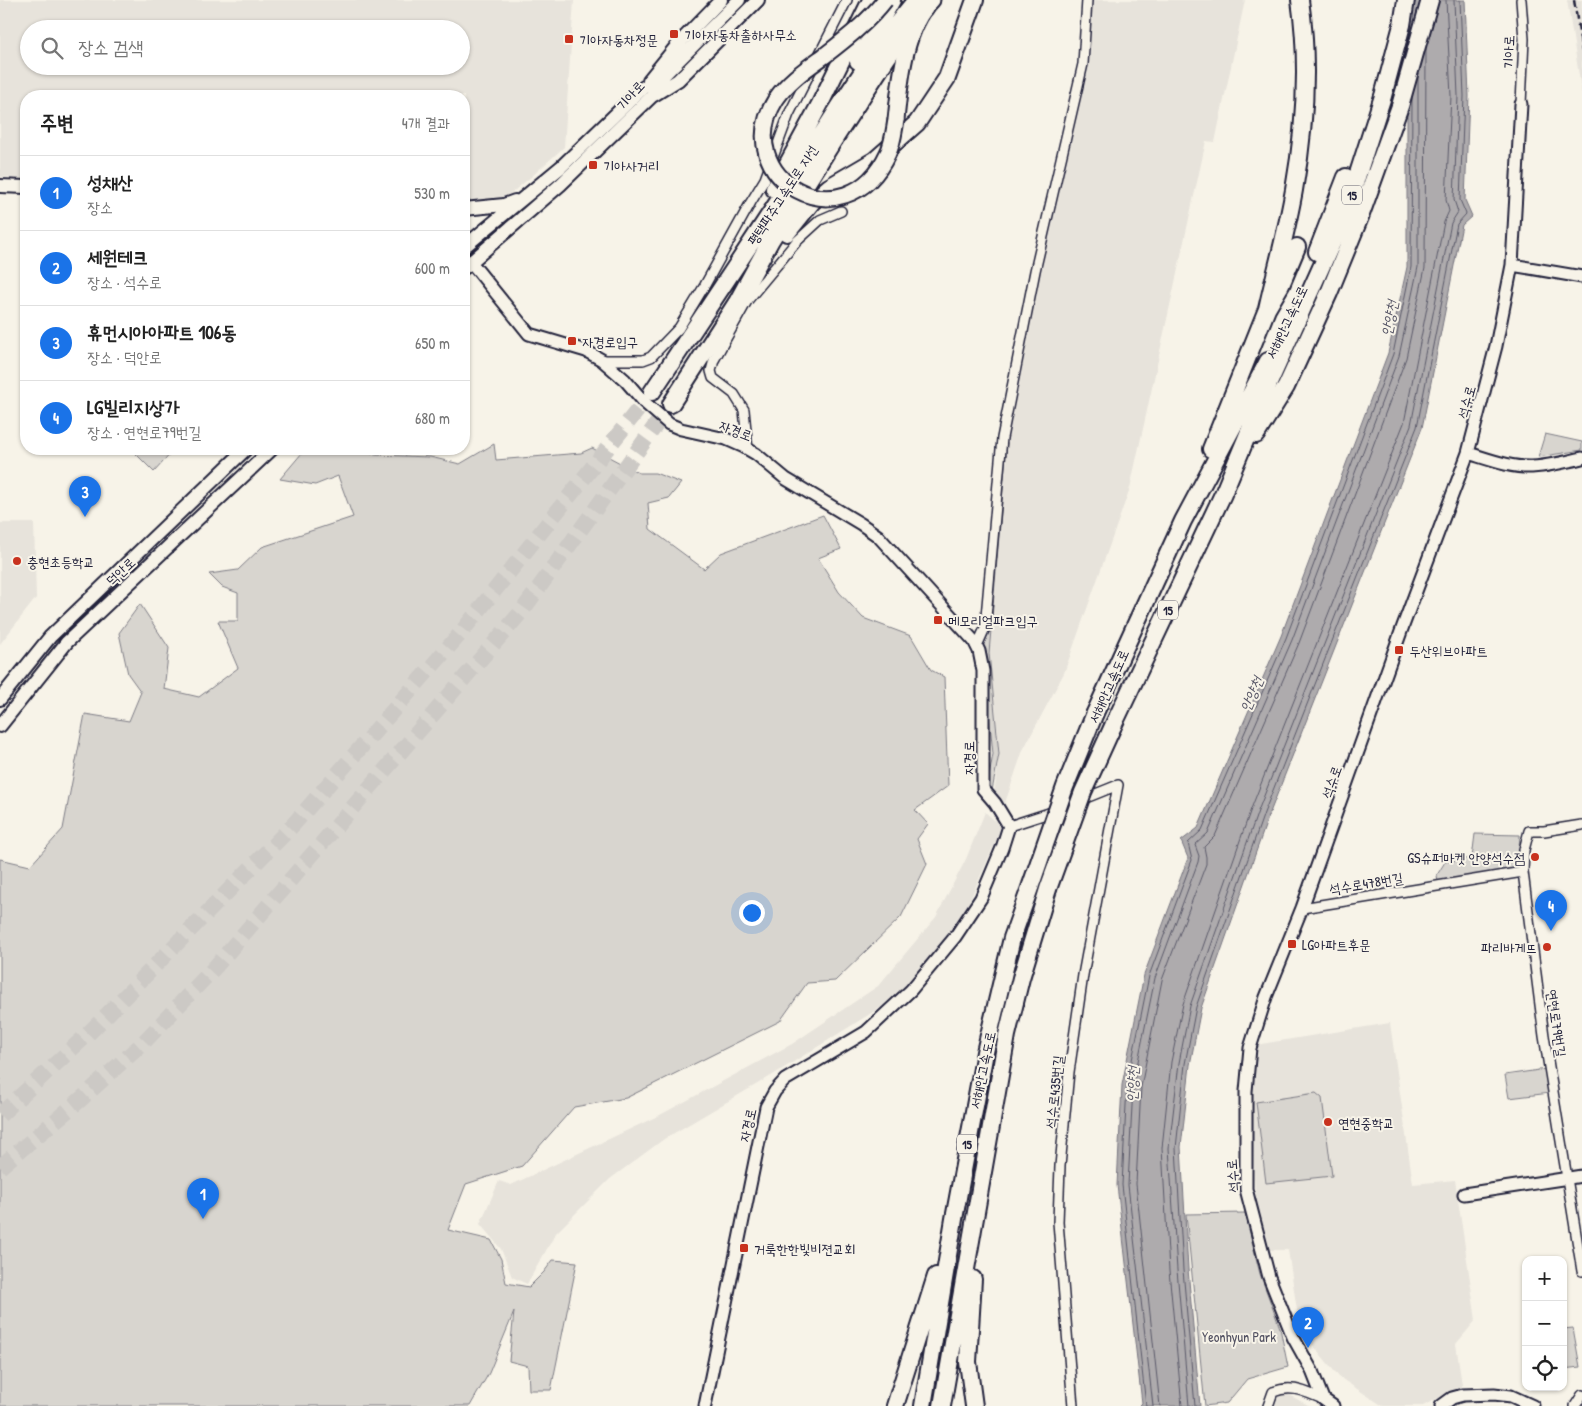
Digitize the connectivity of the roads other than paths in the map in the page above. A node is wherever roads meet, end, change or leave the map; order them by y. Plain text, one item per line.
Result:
1 (721, 0) edge
2 (740, 0) edge
3 (758, 0) edge
4 (848, 0) edge
5 (872, 0) edge
6 (885, 0) edge
7 (892, 0) edge
8 (961, 0) edge
9 (975, 0) edge
10 (1087, 0) edge
11 (1300, 0) edge
12 (1396, 0) edge
13 (1406, 0) edge
14 (1430, 0) edge
15 (1522, 0) edge
16 (926, 2) edge
17 (947, 78) junction
18 (648, 92) junction
19 (1521, 104) joint
20 (824, 131) junction
21 (0, 186) edge
22 (20, 187) edge
23 (526, 196) junction
24 (470, 208) edge
25 (841, 210) dead end
26 (812, 211) dead end
27 (820, 220) junction
28 (470, 242) edge
29 (470, 258) edge
30 (1512, 265) junction
31 (470, 266) edge
32 (1582, 277) edge
33 (720, 290) junction
34 (737, 302) junction
35 (602, 360) junction
36 (1266, 379) junction
37 (652, 392) tunnel mouth
38 (671, 404) tunnel mouth
39 (748, 450) junction
40 (1468, 453) junction
41 (240, 455) edge
42 (266, 455) edge
43 (1582, 458) edge
44 (1223, 494) junction
45 (1183, 521) junction
46 (977, 646) junction
47 (0, 699) edge
48 (0, 726) edge
49 (1582, 825) edge
50 (1009, 826) junction
51 (1523, 872) junction
52 (1302, 908) junction
53 (1582, 1176) edge
54 (1567, 1178) junction
55 (1464, 1194) dead end
56 (975, 1217) junction
57 (954, 1219) junction
58 (1582, 1271) edge
59 (1582, 1395) edge
60 (1323, 1398) junction
61 (705, 1406) edge
62 (895, 1406) edge
63 (923, 1406) edge
64 (942, 1406) edge
65 (974, 1406) edge
66 (1073, 1406) edge
67 (1268, 1406) edge
68 (1333, 1406) edge
69 (1441, 1406) edge
70 (1533, 1406) edge
71 (1575, 1406) edge

1 - 18 main road
2 - 18 main road, 기아로
3 - 18 main road
4 - 35 street
5 - 33 highway
6 - 16 highway, bridge
7 - 20 highway
8 - 17 highway
9 - 17 highway
10 - 46 street
11 - 45 highway
12 - 36 highway, 서해안고속도로 / 15
13 - 36 highway, 서해안고속도로 / 15
14 - 44 highway
15 - 19 street, 기아로
16 - 20 highway, 평택파주고속도로 지선
16 - 34 highway, 평택파주고속도로 지선
17 - 34 highway
18 - 23 main road, 기아로
18 - 29 main road, 기아로
19 - 30 street, 석수로
20 - 33 highway, 평택파주고속도로 지선
21 - 22 main road
23 - 24 main road
23 - 28 main road, 기아로
25 - 27 street
26 - 27 street
27 - 39 street
30 - 32 street
30 - 40 street, 석수로
31 - 35 street, 자경로
33 - 37 highway, 평택파주고속도로 지선
34 - 38 highway, 평택파주고속도로 지선
35 - 39 street, 자경로
36 - 44 highway, 서해안고속도로 / 15
36 - 45 highway, 서해안고속도로 / 15
39 - 46 street, 자경로
40 - 43 street
40 - 52 street, 석수로
41 - 47 main road, 덕안로
42 - 48 main road, 덕안로
44 - 56 highway, 서해안고속도로 / 15, bridge
45 - 57 highway, 서해안고속도로 / 15, bridge
46 - 50 street, 자경로
49 - 51 street, 연현로79번길
50 - 61 street, 자경로
50 - 66 street, 석수로435번길
51 - 52 street, 석수로478번길
51 - 54 street, 연현로79번길
52 - 60 street, 석수로
53 - 54 street
54 - 55 street
54 - 58 street, 연현로79번길
56 - 64 highway, 서해안고속도로 / 15
56 - 65 highway
57 - 62 highway
57 - 63 highway, 서해안고속도로 / 15
59 - 71 street
60 - 67 street
60 - 68 street
69 - 70 street

